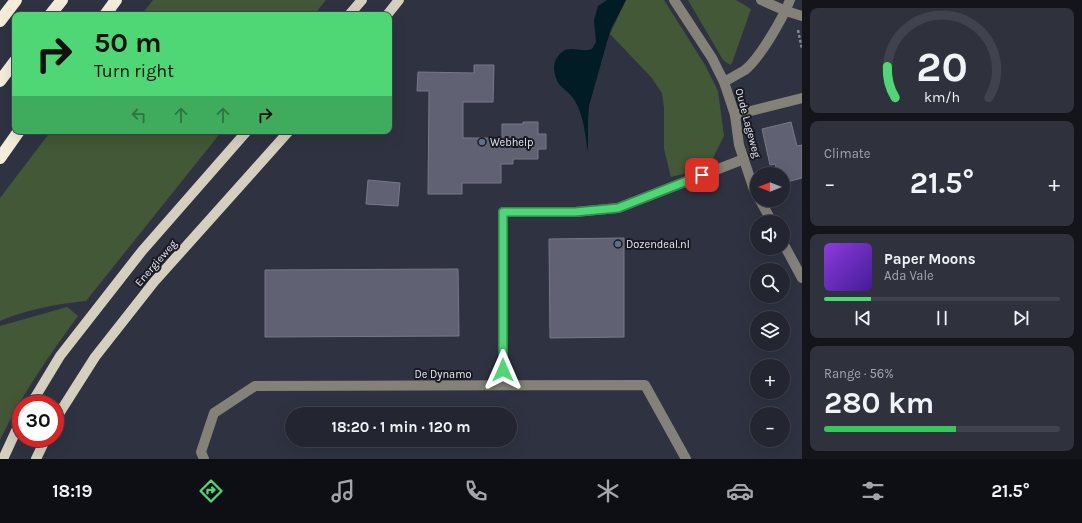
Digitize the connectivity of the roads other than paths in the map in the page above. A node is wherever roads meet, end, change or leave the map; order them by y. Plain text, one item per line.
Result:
1 (16, 0) edge
2 (62, 0) edge
3 (116, 0) edge
4 (362, 0) edge
5 (399, 0) edge
6 (674, 0) edge
7 (761, 0) edge
8 (790, 0) edge
9 (786, 11) junction
10 (52, 12) edge
11 (107, 12) edge
12 (352, 12) edge
13 (389, 12) edge
14 (802, 16) edge
15 (0, 20) edge
16 (12, 65) edge
17 (0, 81) edge
18 (724, 82) junction
19 (802, 98) edge
20 (735, 115) junction
21 (18, 134) edge
22 (245, 134) edge
23 (286, 134) edge
24 (0, 158) edge
25 (744, 159) junction
26 (750, 175) edge
27 (790, 255) edge
28 (802, 278) edge
29 (503, 385) junction
30 (36, 395) edge
31 (64, 406) edge
32 (12, 440) edge
33 (42, 447) edge
34 (3, 459) edge
35 (36, 459) edge
36 (204, 459) edge
37 (686, 459) edge

1 - 15 highway
2 - 10 highway
3 - 11 highway
4 - 12 main road
5 - 13 main road
6 - 18 street
7 - 9 street
8 - 9 street, Oude Lageweg
9 - 14 street
9 - 18 street, Oude Lageweg
16 - 17 highway
18 - 20 street, Oude Lageweg
19 - 20 street
20 - 25 street, Oude Lageweg
21 - 24 highway
22 - 30 main road, Energieweg
23 - 31 main road, Energieweg
25 - 26 street, Oude Lageweg
25 - 29 street
27 - 28 street
29 - 36 street, De Dynamo
29 - 37 street, De Dynamo
32 - 34 main road
33 - 35 main road

